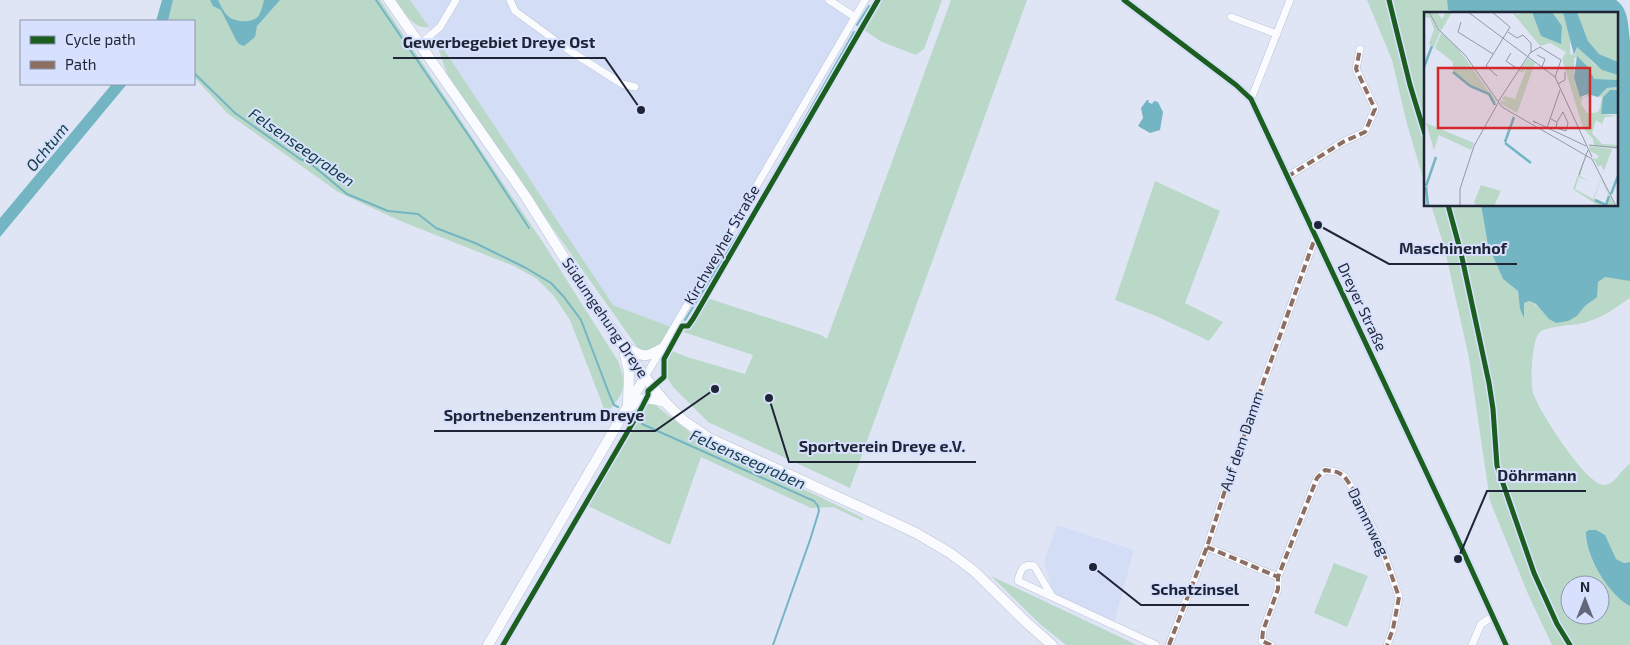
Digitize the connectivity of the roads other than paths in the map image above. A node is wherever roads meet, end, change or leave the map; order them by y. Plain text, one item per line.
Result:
1 (389, 0) edge
2 (456, 0) edge
3 (510, 0) edge
4 (828, 0) edge
5 (865, 0) edge
6 (1124, 0) edge
7 (1290, 0) edge
8 (855, 17) junction
9 (1231, 17) dead end
10 (1277, 34) junction
11 (419, 44) junction
12 (1360, 49) dead end
13 (635, 87) dead end
14 (1251, 99) junction
15 (1287, 177) junction
16 (1315, 238) junction
17 (622, 343) junction
18 (661, 349) junction
19 (645, 377) junction
20 (665, 402) junction
21 (628, 410) junction
22 (1207, 547) junction
23 (1278, 577) junction
24 (1052, 596) junction
25 (1492, 617) junction
26 (488, 645) edge
27 (1052, 645) edge
28 (1156, 645) edge
29 (1169, 645) edge
30 (1271, 645) edge
31 (1387, 645) edge
32 (1472, 645) edge
33 (1506, 645) edge

1 - 11 main road, Südumgehung Dreye
2 - 11 street
3 - 13 street
4 - 8 street
5 - 8 street, Kirchweyher Straße
6 - 14 street, Dreyer Straße
7 - 10 street
8 - 18 street, Kirchweyher Straße
9 - 10 street
10 - 14 street
11 - 17 main road, Südumgehung Dreye
12 - 15 street
14 - 15 street, Dreyer Straße
15 - 16 street, Dreyer Straße
16 - 22 street, Auf dem Damm
16 - 25 street, Dreyer Straße
17 - 18 main road
17 - 19 main road, Südumgehung Dreye
17 - 21 main road
18 - 19 street, Kirchweyher Straße
19 - 20 main road, Südumgehung Dreye
19 - 21 main road, Kirchweyher Straße
20 - 21 main road
20 - 27 main road, Südumgehung Dreye
21 - 26 main road, Kirchweyher Straße
22 - 23 street
22 - 29 street, Auf dem Damm
23 - 30 street, Dammweg
23 - 31 street, Dammweg
24 - 24 street
24 - 28 street
25 - 32 street
25 - 33 street, Dreyer Straße

